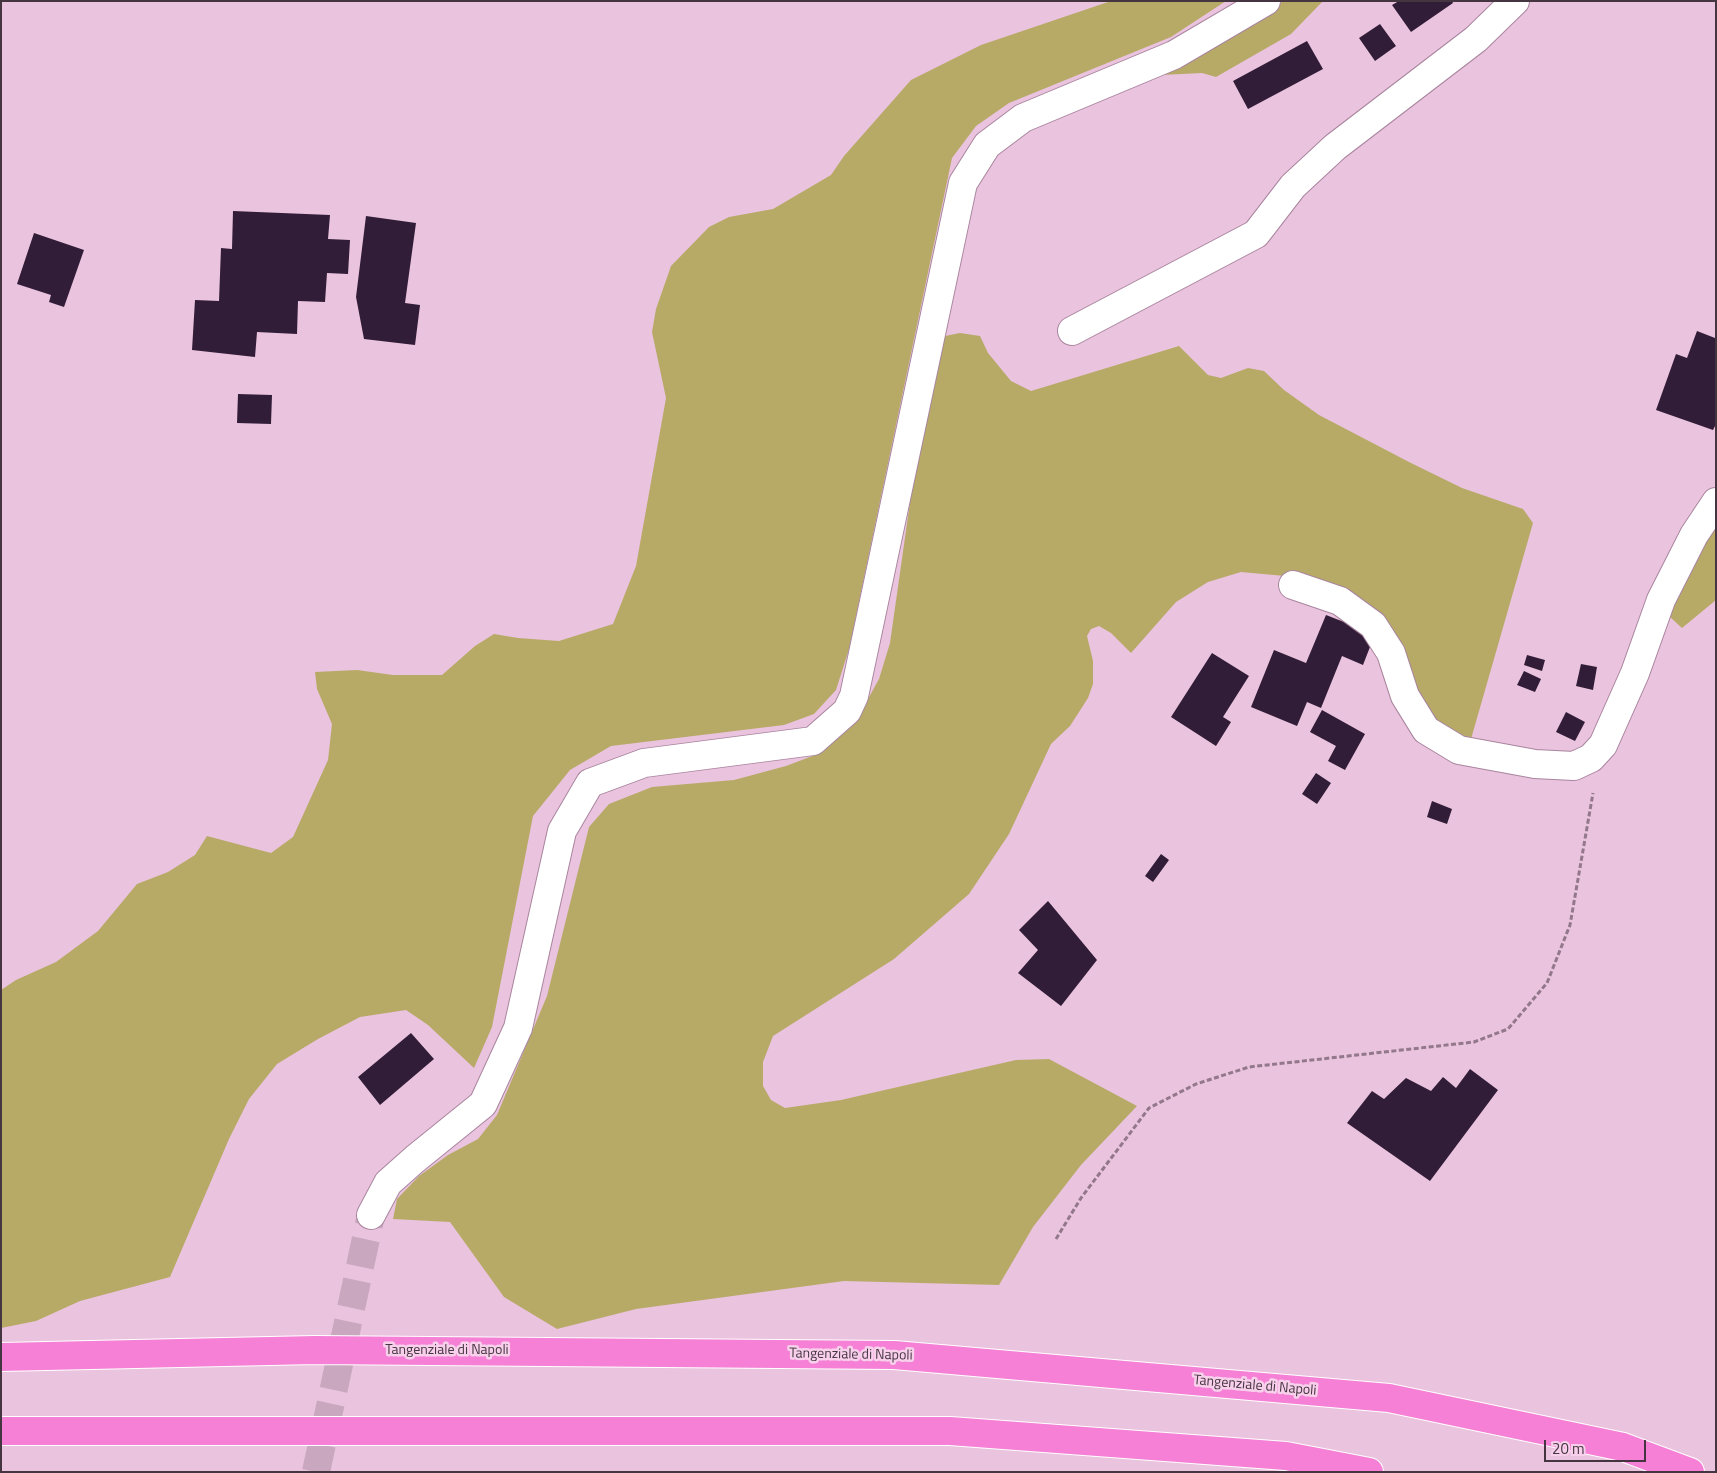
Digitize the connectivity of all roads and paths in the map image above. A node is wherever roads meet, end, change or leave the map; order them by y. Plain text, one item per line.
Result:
1 (1266, 1) edge
2 (1515, 1) edge
3 (1072, 330) dead end
4 (1716, 502) edge
5 (1293, 585) dead end
6 (1591, 758) junction
7 (371, 1215) tunnel mouth
8 (1056, 1239) dead end
9 (1, 1356) edge
10 (1, 1431) edge
11 (1369, 1472) edge
12 (1690, 1472) edge

1 - 7 street
2 - 3 street
4 - 6 street
5 - 6 street
6 - 8 path
9 - 12 highway, Tangenziale di Napoli
10 - 11 highway

